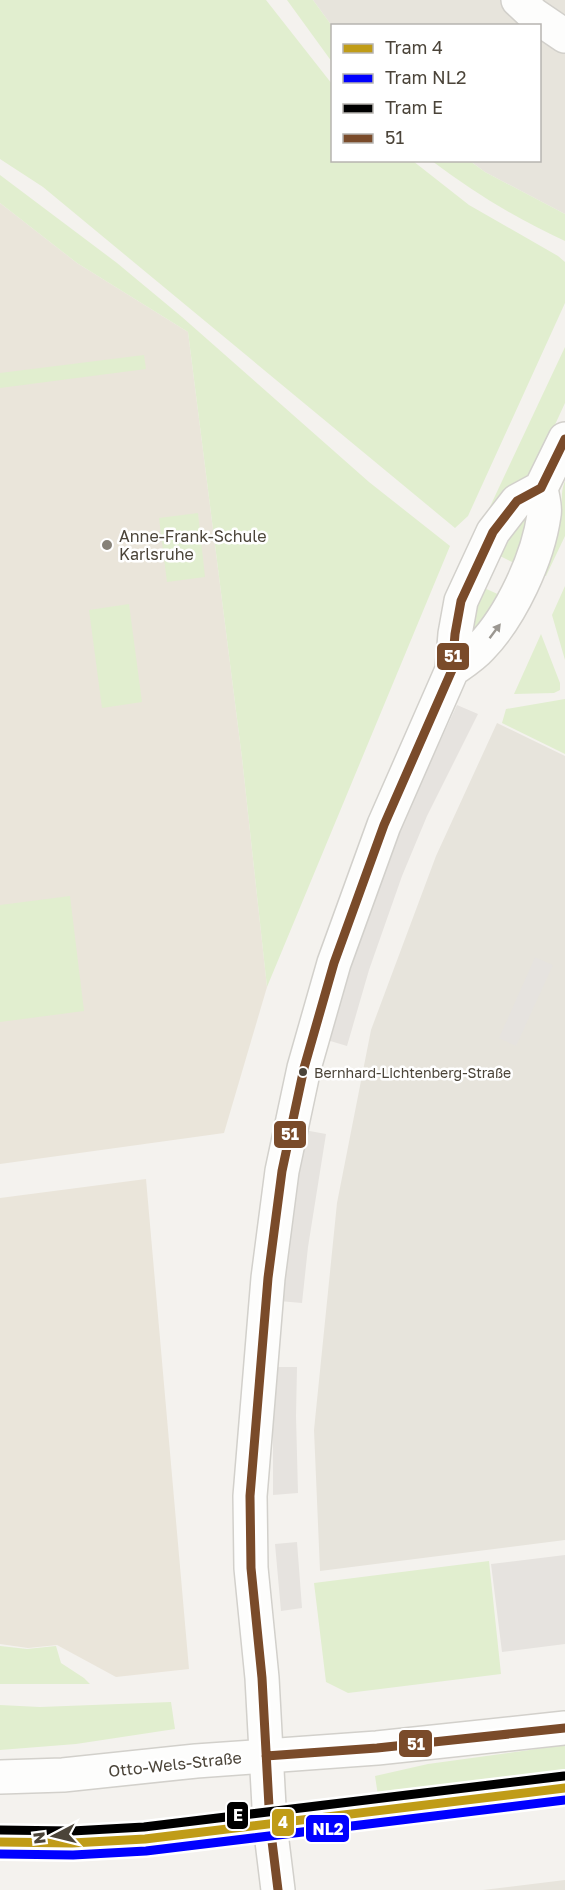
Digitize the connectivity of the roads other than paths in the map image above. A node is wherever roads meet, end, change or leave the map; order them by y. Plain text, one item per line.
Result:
1 (518, 0) edge
2 (565, 36) edge
3 (565, 439) edge
4 (541, 488) junction
5 (452, 670) junction
6 (565, 1728) edge
7 (266, 1756) junction
8 (0, 1777) edge
9 (278, 1890) edge

1 - 2 street
3 - 4 street
4 - 5 street
5 -> 4 street
5 - 7 street
6 - 7 street, Otto-Wels-Straße
7 - 8 street, Otto-Wels-Straße
7 - 9 street

